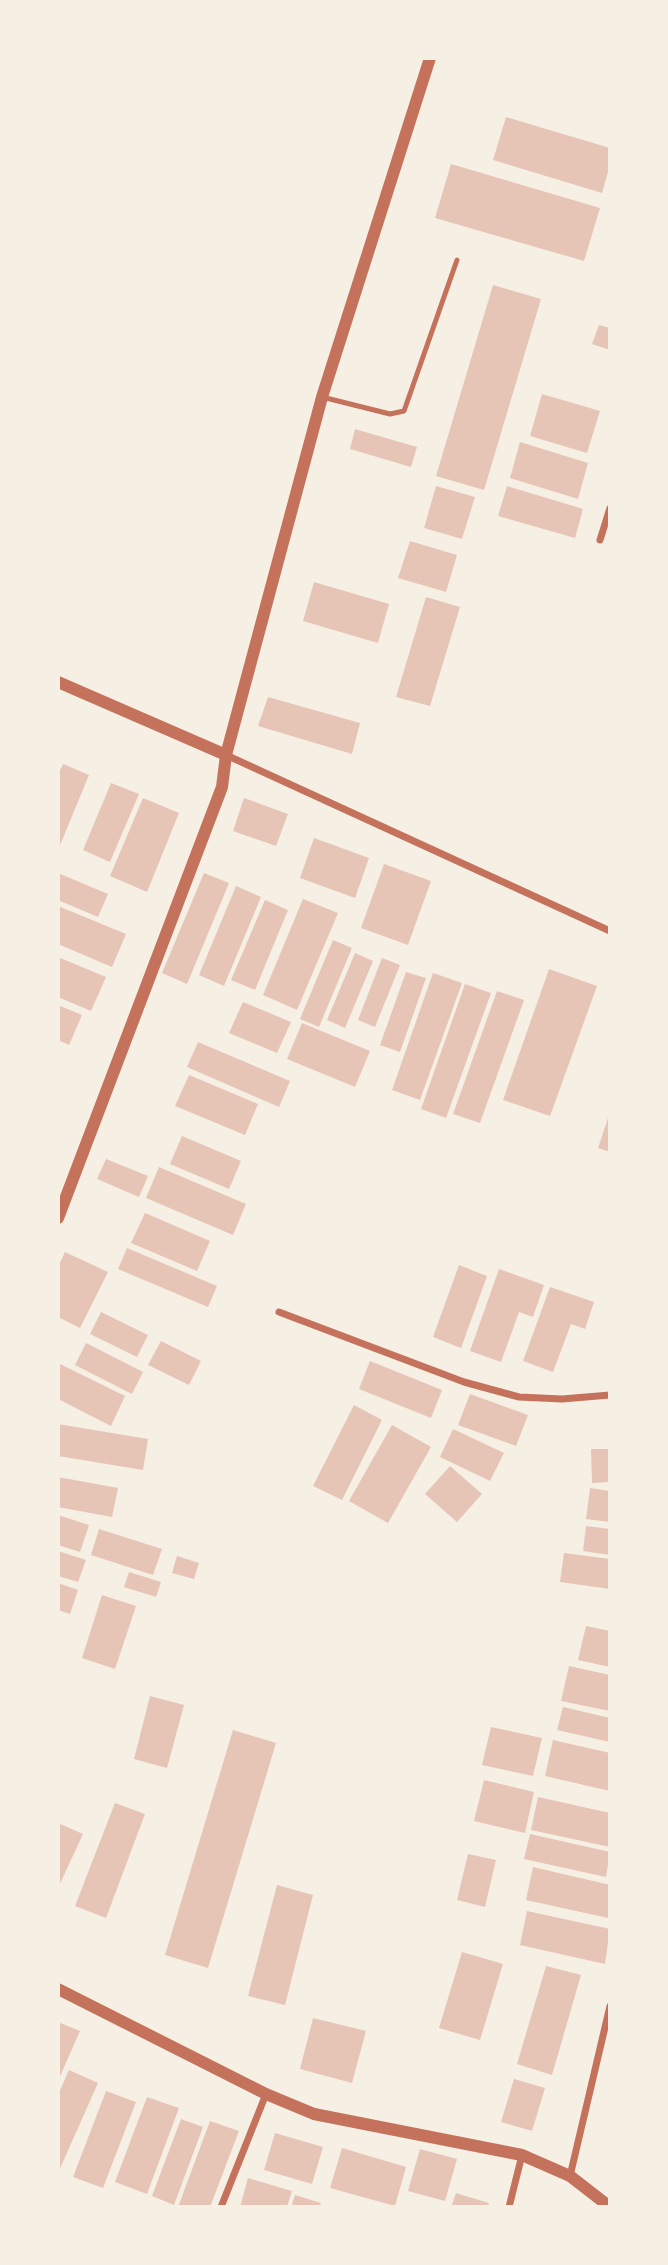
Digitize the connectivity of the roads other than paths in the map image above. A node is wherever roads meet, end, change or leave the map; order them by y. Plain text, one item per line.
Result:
1 (430, 58) edge
2 (457, 260) dead end
3 (322, 397) junction
4 (610, 508) edge
5 (600, 540) dead end
6 (58, 682) edge
7 (226, 755) junction
8 (610, 931) edge
9 (58, 1218) edge
10 (279, 1312) dead end
11 (610, 1395) edge
12 (58, 1989) edge
13 (610, 2006) edge
14 (266, 2094) junction
15 (522, 2155) junction
16 (570, 2176) junction
17 (221, 2207) edge
18 (509, 2207) edge
19 (610, 2207) edge

1 - 3 street
2 - 3 lane
3 - 7 street
4 - 5 street
6 - 7 street
7 - 8 street
7 - 9 street
10 - 11 street
12 - 14 street
13 - 16 street
14 - 15 street
14 - 17 street
15 - 16 street
15 - 18 street
16 - 19 street

